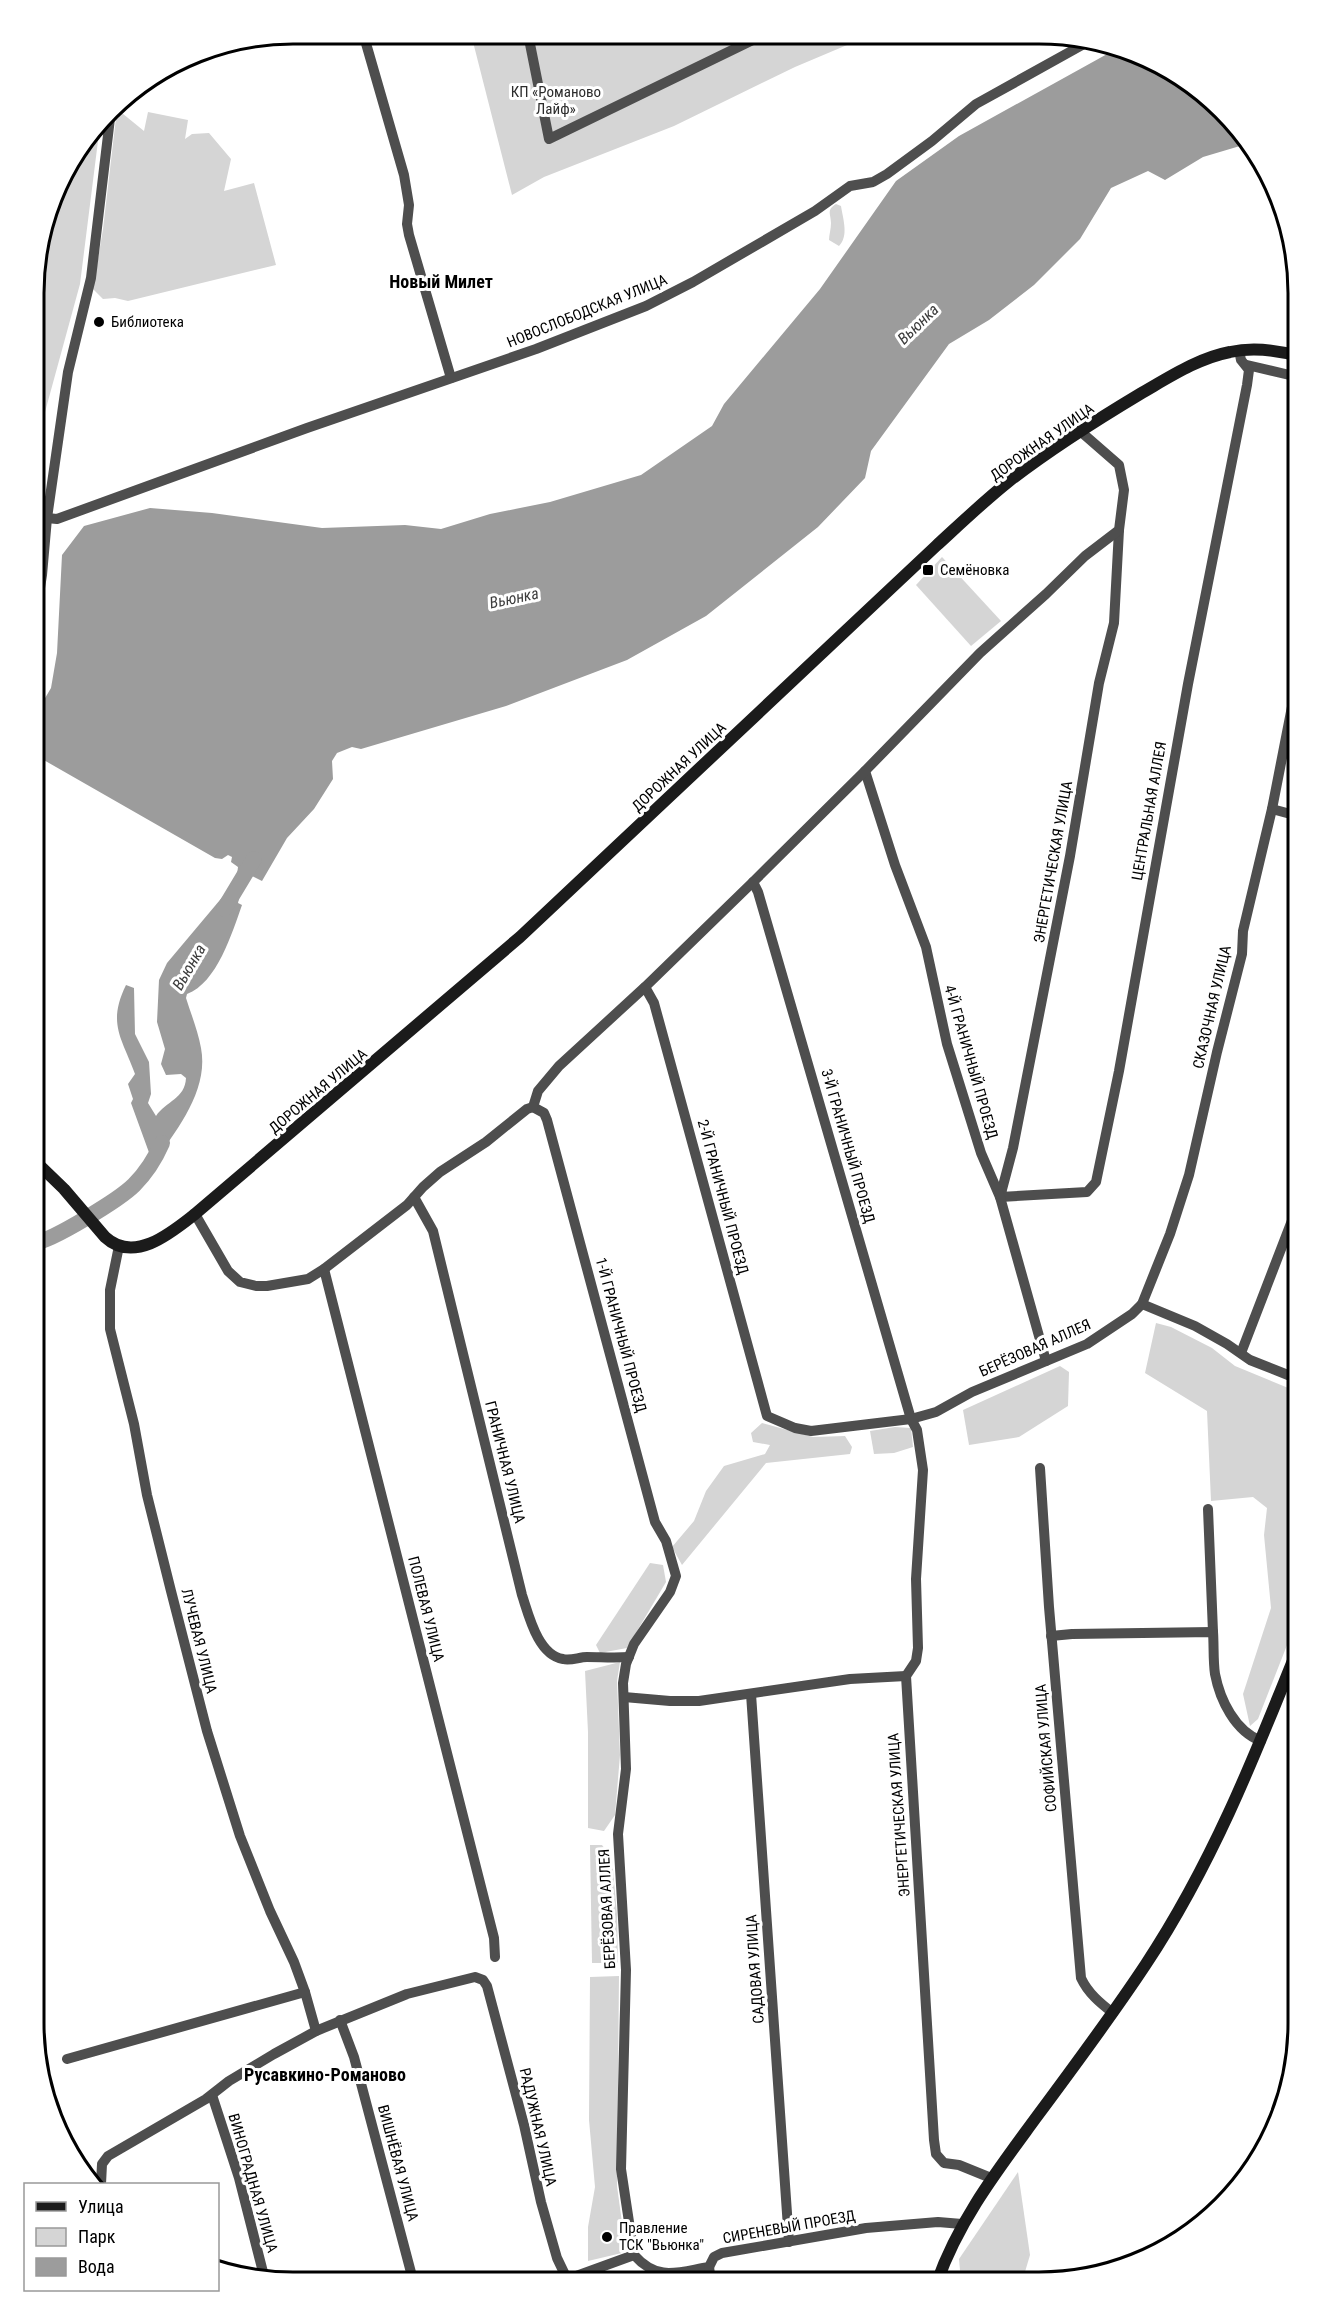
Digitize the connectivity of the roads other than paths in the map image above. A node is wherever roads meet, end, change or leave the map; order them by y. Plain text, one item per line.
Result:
1 (366, 44) edge
2 (530, 44) edge
3 (744, 44) edge
4 (1078, 47) edge
5 (110, 123) edge
6 (1239, 350) junction
7 (1288, 354) edge
8 (1247, 365) junction
9 (1288, 375) edge
10 (451, 378) junction
11 (1080, 431) junction
12 (47, 518) junction
13 (1119, 530) junction
14 (44, 552) edge
15 (1288, 727) edge
16 (865, 771) junction
17 (1272, 809) junction
18 (1288, 813) edge
19 (753, 882) junction
20 (645, 987) junction
21 (533, 1107) junction
22 (44, 1170) edge
23 (414, 1197) junction
24 (1000, 1197) junction
25 (195, 1214) junction
26 (1288, 1231) edge
27 (119, 1246) junction
28 (324, 1269) junction
29 (1142, 1304) junction
30 (1241, 1353) junction
31 (1046, 1361) junction
32 (1288, 1375) edge
33 (767, 1416) joint
34 (911, 1419) junction
35 (1040, 1468) dead end
36 (1208, 1509) dead end
37 (676, 1576) joint
38 (1213, 1632) junction
39 (1051, 1636) junction
40 (629, 1657) junction
41 (1288, 1673) edge
42 (906, 1676) junction
43 (751, 1694) junction
44 (624, 1697) junction
45 (1261, 1741) junction
46 (495, 1958) dead end
47 (305, 1992) junction
48 (1113, 2013) junction
49 (340, 2020) junction
50 (316, 2031) junction
51 (67, 2059) dead end
52 (212, 2095) junction
53 (991, 2178) junction
54 (101, 2182) edge
55 (962, 2224) junction
56 (789, 2242) junction
57 (634, 2255) junction
58 (709, 2267) junction
59 (262, 2269) edge
60 (411, 2272) edge
61 (564, 2272) edge
62 (589, 2272) edge
63 (656, 2272) edge
64 (679, 2272) edge
65 (710, 2272) edge
66 (941, 2272) edge

1 - 10 street
2 - 3 street
4 - 10 street, НОВОСЛОБОДСКАЯ УЛИЦА
5 - 12 street
6 - 7 main road, ДОРОЖНАЯ УЛИЦА
6 - 8 street
6 - 11 main road, ДОРОЖНАЯ УЛИЦА
8 - 9 street
8 - 24 street, ЦЕНТРАЛЬНАЯ АЛЛЕЯ
10 - 12 street, НОВОСЛОБОДСКАЯ УЛИЦА
11 - 13 street, ЭНЕРГЕТИЧЕСКАЯ УЛИЦА
11 - 25 main road, ДОРОЖНАЯ УЛИЦА
12 - 14 street
13 - 16 street
13 - 24 street, ЭНЕРГЕТИЧЕСКАЯ УЛИЦА
15 - 17 street, СКАЗОЧНАЯ УЛИЦА
16 - 19 street
16 - 24 street, 4-Й ГРАНИЧНЫЙ ПРОЕЗД
17 - 18 street
17 - 29 street, СКАЗОЧНАЯ УЛИЦА
19 - 20 street
19 - 34 street, 3-Й ГРАНИЧНЫЙ ПРОЕЗД
20 - 21 street
20 - 33 street, 2-Й ГРАНИЧНЫЙ ПРОЕЗД
21 - 23 street
21 - 37 street, 1-Й ГРАНИЧНЫЙ ПРОЕЗД
22 - 27 main road
23 - 28 street
23 - 40 street, ГРАНИЧНАЯ УЛИЦА
24 - 31 street, 4-Й ГРАНИЧНЫЙ ПРОЕЗД
25 - 27 main road, ДОРОЖНАЯ УЛИЦА
25 - 28 street
26 - 30 street
27 - 47 street, ЛУЧЕВАЯ УЛИЦА
28 - 46 street, ПОЛЕВАЯ УЛИЦА
29 - 30 street
29 - 31 street, БЕРЁЗОВАЯ АЛЛЕЯ
30 - 32 street
31 - 34 street, БЕРЁЗОВАЯ АЛЛЕЯ
33 - 34 street, БЕРЁЗОВАЯ АЛЛЕЯ
34 - 42 street, ЭНЕРГЕТИЧЕСКАЯ УЛИЦА
35 - 39 street, СОФИЙСКАЯ УЛИЦА
36 - 38 street
37 - 40 street, БЕРЁЗОВАЯ АЛЛЕЯ
38 - 39 street
38 - 45 street
39 - 48 street, СОФИЙСКАЯ УЛИЦА
40 - 44 street, БЕРЁЗОВАЯ АЛЛЕЯ
41 - 45 main road
42 - 43 street
42 - 53 street, ЭНЕРГЕТИЧЕСКАЯ УЛИЦА
43 - 44 street
43 - 56 street, САДОВАЯ УЛИЦА
44 - 57 street, БЕРЁЗОВАЯ АЛЛЕЯ
45 - 48 main road
47 - 50 street, ЛУЧЕВАЯ УЛИЦА
47 - 51 street
48 - 53 main road
49 - 50 street
49 - 60 street, ВИШНЁВАЯ УЛИЦА
49 - 61 street, РАДУЖНАЯ УЛИЦА
50 - 52 street
52 - 54 street
52 - 59 street, ВИНОГРАДНАЯ УЛИЦА
53 - 55 main road
55 - 56 street, СИРЕНЕВЫЙ ПРОЕЗД
55 - 66 main road
56 - 58 street, СИРЕНЕВЫЙ ПРОЕЗД
57 - 62 street
57 - 63 street, СИРЕНЕВЫЙ ПРОЕЗД
58 - 64 street, СИРЕНЕВЫЙ ПРОЕЗД
58 - 65 street

